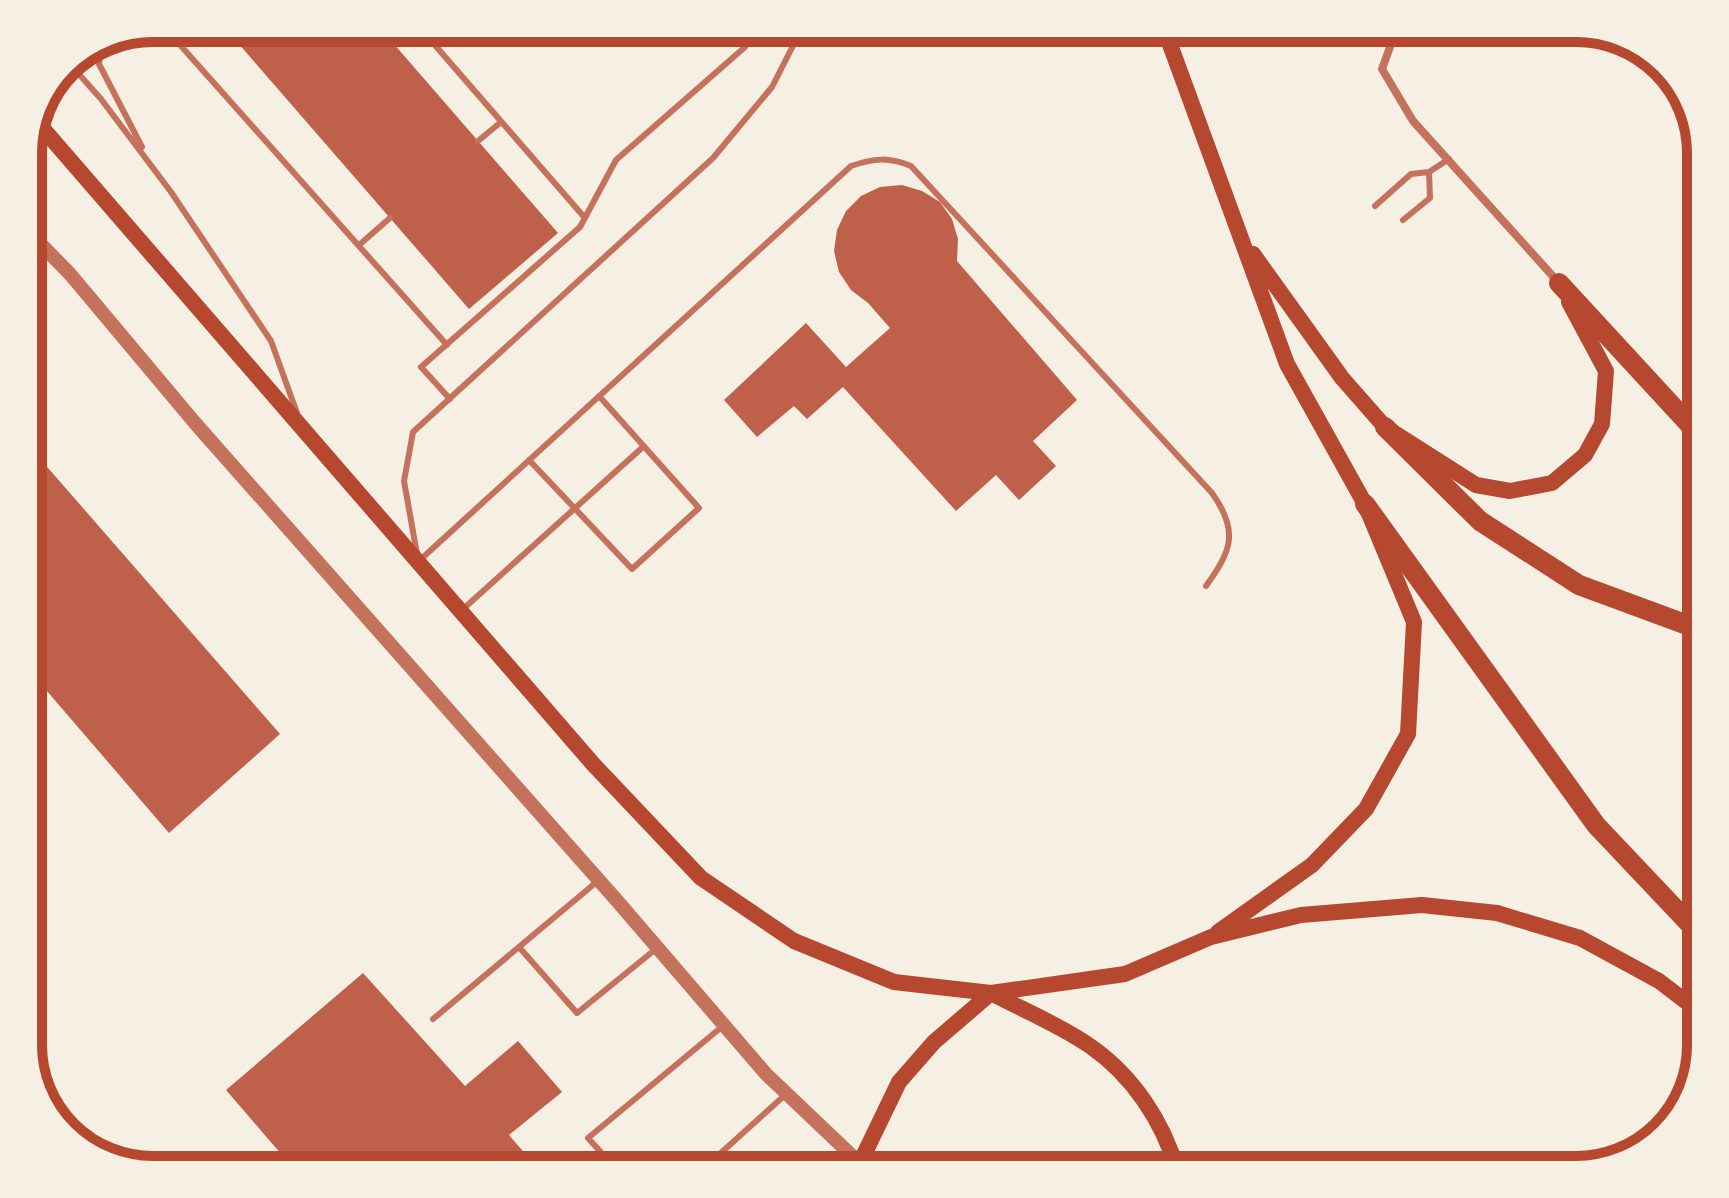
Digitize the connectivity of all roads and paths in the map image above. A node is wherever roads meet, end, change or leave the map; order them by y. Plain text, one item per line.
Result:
1 (178, 42) edge
2 (432, 42) edge
3 (747, 42) edge
4 (795, 42) edge
5 (1169, 42) edge
6 (1392, 42) edge
7 (100, 56) edge
8 (78, 73) edge
9 (501, 122) junction
10 (45, 131) edge
11 (478, 141) dead end
12 (1449, 159) junction
13 (151, 164) junction
14 (1429, 172) junction
15 (1375, 206) dead end
16 (390, 218) dead end
17 (585, 218) junction
18 (1403, 220) dead end
19 (1240, 236) junction
20 (42, 245) edge
21 (359, 245) junction
22 (1559, 283) junction
23 (447, 345) junction
24 (599, 396) junction
25 (450, 399) junction
26 (1687, 422) edge
27 (302, 426) junction
28 (1385, 427) junction
29 (644, 446) junction
30 (529, 460) junction
31 (1365, 504) junction
32 (575, 509) junction
33 (418, 562) junction
34 (1206, 586) dead end
35 (460, 611) junction
36 (1687, 625) edge
37 (599, 880) junction
38 (1687, 921) edge
39 (1211, 937) junction
40 (519, 947) junction
41 (657, 948) junction
42 (991, 993) junction
43 (1687, 1002) edge
44 (433, 1019) dead end
45 (724, 1025) junction
46 (786, 1094) junction
47 (604, 1156) edge
48 (717, 1156) edge
49 (851, 1156) edge
50 (868, 1156) edge
51 (1173, 1156) edge

1 - 21 lane
2 - 9 lane
3 - 17 lane
4 - 25 lane
5 - 19 main road
6 - 12 street
7 - 13 lane
8 - 13 lane
9 - 11 lane
9 - 17 lane
10 - 27 main road
12 - 14 lane
12 - 22 street
13 - 27 lane
14 - 15 lane
14 - 18 lane
16 - 21 lane
17 - 23 lane
19 - 28 main road
19 - 31 main road
20 - 37 street
21 - 23 lane
22 - 26 main road
22 - 28 main road
23 - 25 lane
24 - 29 lane
24 - 30 lane
24 - 34 lane
25 - 33 lane
27 - 33 main road
28 - 36 main road
29 - 32 lane
29 - 32 lane
30 - 32 lane
30 - 33 lane
31 - 38 main road
31 - 39 main road
32 - 35 lane
33 - 35 main road
35 - 42 main road
37 - 40 lane
37 - 41 street
39 - 42 main road
39 - 43 main road
40 - 41 lane
40 - 44 lane
41 - 45 street
42 - 50 main road
42 - 51 main road
45 - 46 street
45 - 47 lane
46 - 48 lane
46 - 49 street

